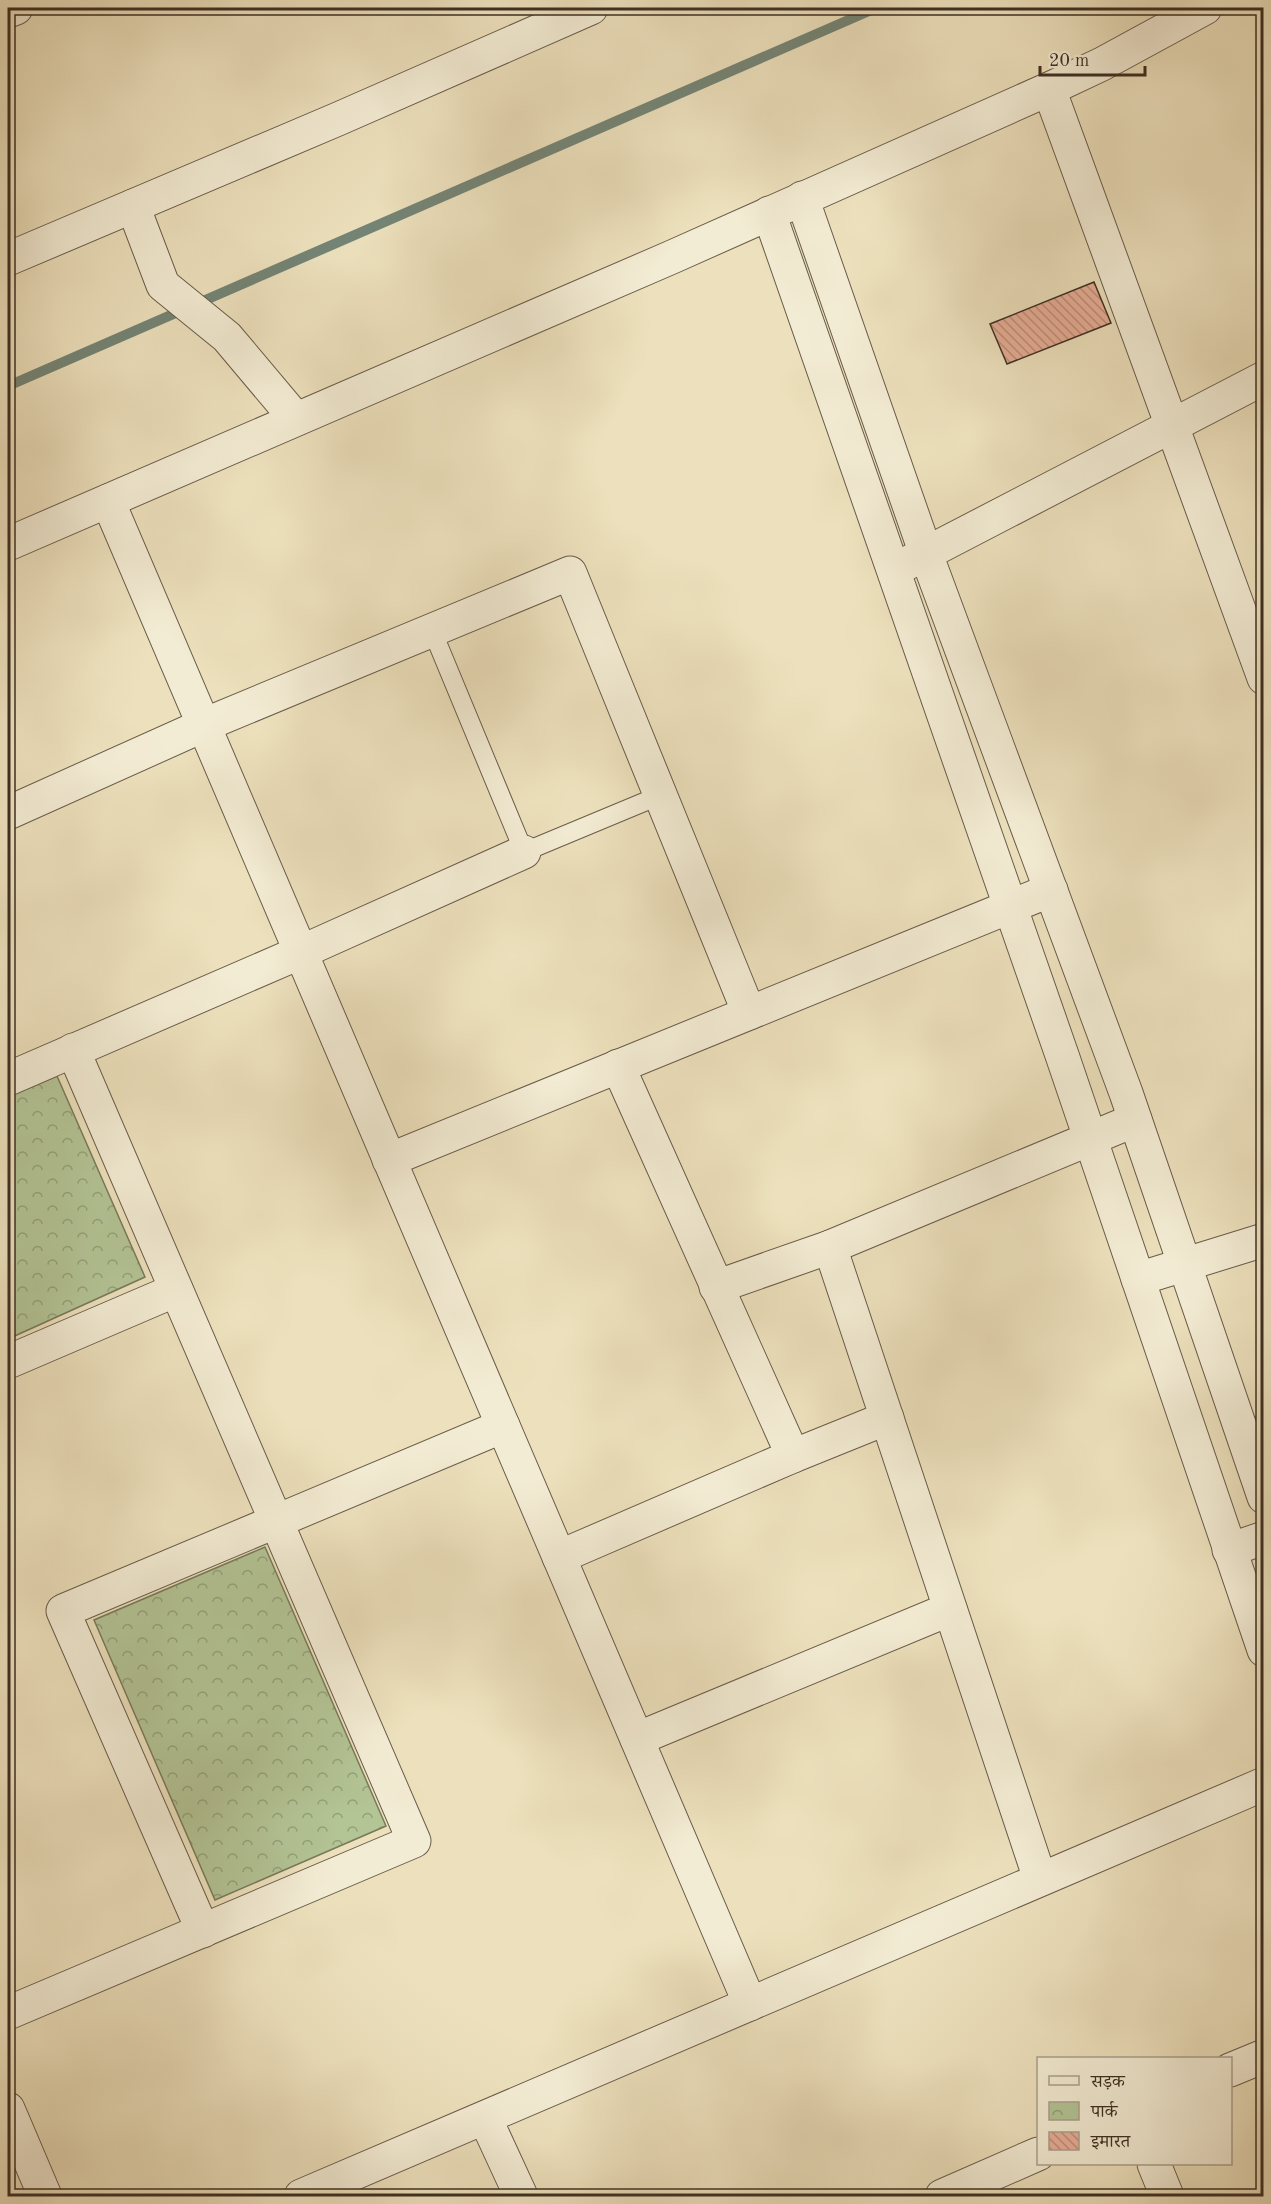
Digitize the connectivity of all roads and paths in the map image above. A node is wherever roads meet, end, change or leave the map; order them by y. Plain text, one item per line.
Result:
1 (16, 8) edge
2 (591, 8) edge
3 (1204, 8) edge
4 (8, 11) edge
5 (1048, 89) junction
6 (802, 198) junction
7 (132, 206) junction
8 (769, 213) junction
9 (8, 259) edge
10 (1263, 378) edge
11 (296, 419) junction
12 (1172, 426) junction
13 (108, 501) junction
14 (8, 544) edge
15 (926, 554) junction
16 (894, 570) junction
17 (432, 630) junction
18 (1263, 678) edge
19 (204, 725) junction
20 (661, 795) junction
21 (8, 813) edge
22 (524, 852) junction
23 (1051, 891) junction
24 (1010, 906) junction
25 (301, 952) junction
26 (749, 1013) junction
27 (74, 1050) junction
28 (618, 1066) junction
29 (8, 1078) edge
30 (1135, 1120) junction
31 (1090, 1137) junction
32 (390, 1160) junction
33 (1263, 1240) edge
34 (830, 1246) junction
35 (1184, 1264) junction
36 (1138, 1280) junction
37 (717, 1287) junction
38 (176, 1290) junction
39 (8, 1362) edge
40 (887, 1418) junction
41 (503, 1426) junction
42 (793, 1456) junction
43 (1263, 1497) edge
44 (274, 1522) junction
45 (1263, 1538) edge
46 (1230, 1550) junction
47 (559, 1557) junction
48 (950, 1609) junction
49 (1263, 1650) edge
50 (637, 1739) junction
51 (1263, 1784) edge
52 (1040, 1879) junction
53 (203, 1930) junction
54 (750, 2004) junction
55 (8, 2013) edge
56 (1263, 2056) edge
57 (1232, 2069) edge
58 (8, 2109) edge
59 (485, 2118) junction
60 (1037, 2154) edge
61 (1155, 2165) edge
62 (45, 2196) edge
63 (301, 2196) edge
64 (521, 2196) edge
65 (942, 2196) edge
66 (1167, 2196) edge

1 - 4 street
2 - 7 street
3 - 5 street
5 - 6 street
5 - 12 street
6 - 8 street
6 - 15 street
7 - 9 street
7 - 11 street
8 - 11 street
8 - 16 street
10 - 12 street
11 - 13 street
12 - 15 street
12 - 18 street
13 - 14 street
13 - 19 street
15 - 16 street
15 - 23 street
16 - 24 street
17 - 19 street
17 - 20 street
17 - 22 lane
19 - 21 street
19 - 25 street
20 - 22 lane
20 - 26 street
22 - 25 street
23 - 24 street
23 - 30 street
24 - 26 street
24 - 31 street
25 - 27 street
25 - 32 street
26 - 28 street
27 - 29 street
27 - 38 street
28 - 32 street
28 - 37 street
30 - 31 street
30 - 35 street
31 - 34 street
31 - 36 street
32 - 41 street
33 - 35 street
34 - 37 street
34 - 40 street
35 - 36 street
35 - 43 street
36 - 46 street
37 - 42 street
38 - 39 street
38 - 44 street
40 - 42 street
40 - 48 street
41 - 44 street
41 - 47 street
42 - 47 street
44 - 53 street
44 - 53 street
45 - 46 street
46 - 49 street
47 - 50 street
48 - 50 street
48 - 52 street
50 - 54 street
51 - 52 street
52 - 54 street
53 - 55 street
54 - 59 street
56 - 57 street
58 - 62 street
59 - 63 street
59 - 64 street
60 - 65 street
61 - 66 street

